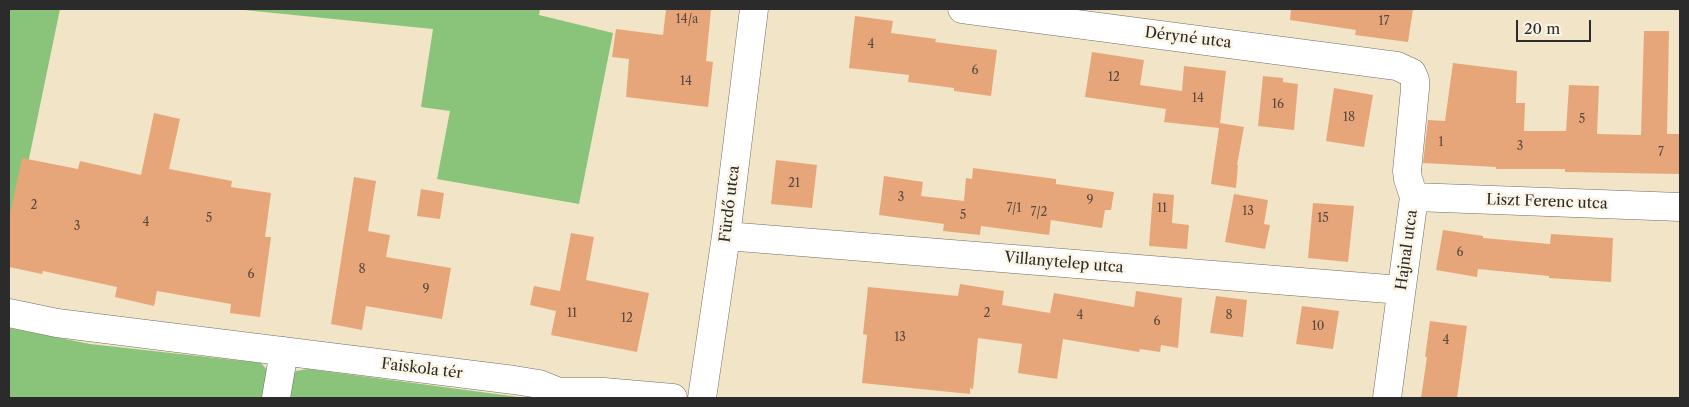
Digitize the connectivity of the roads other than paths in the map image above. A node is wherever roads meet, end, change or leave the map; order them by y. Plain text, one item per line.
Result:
1 (754, 9) edge
2 (962, 9) edge
3 (1412, 73) joint
4 (1414, 197) junction
5 (1680, 206) edge
6 (726, 236) junction
7 (1401, 290) junction
8 (9, 313) edge
9 (284, 352) junction
10 (567, 395) edge
11 (276, 398) edge
12 (672, 398) edge
13 (702, 398) edge
14 (1387, 398) edge

1 - 6 street, Fürdő utca
2 - 3 street, Déryné utca
3 - 4 street, Hajnal utca
4 - 5 street, Liszt Ferenc utca
4 - 7 street, Hajnal utca
6 - 7 street, Villanytelep utca
6 - 13 street, Fürdő utca
7 - 14 street, Hajnal utca
8 - 9 street, Faiskola tér
9 - 10 street, Faiskola tér
9 - 11 street
10 - 12 street, Faiskola tér

